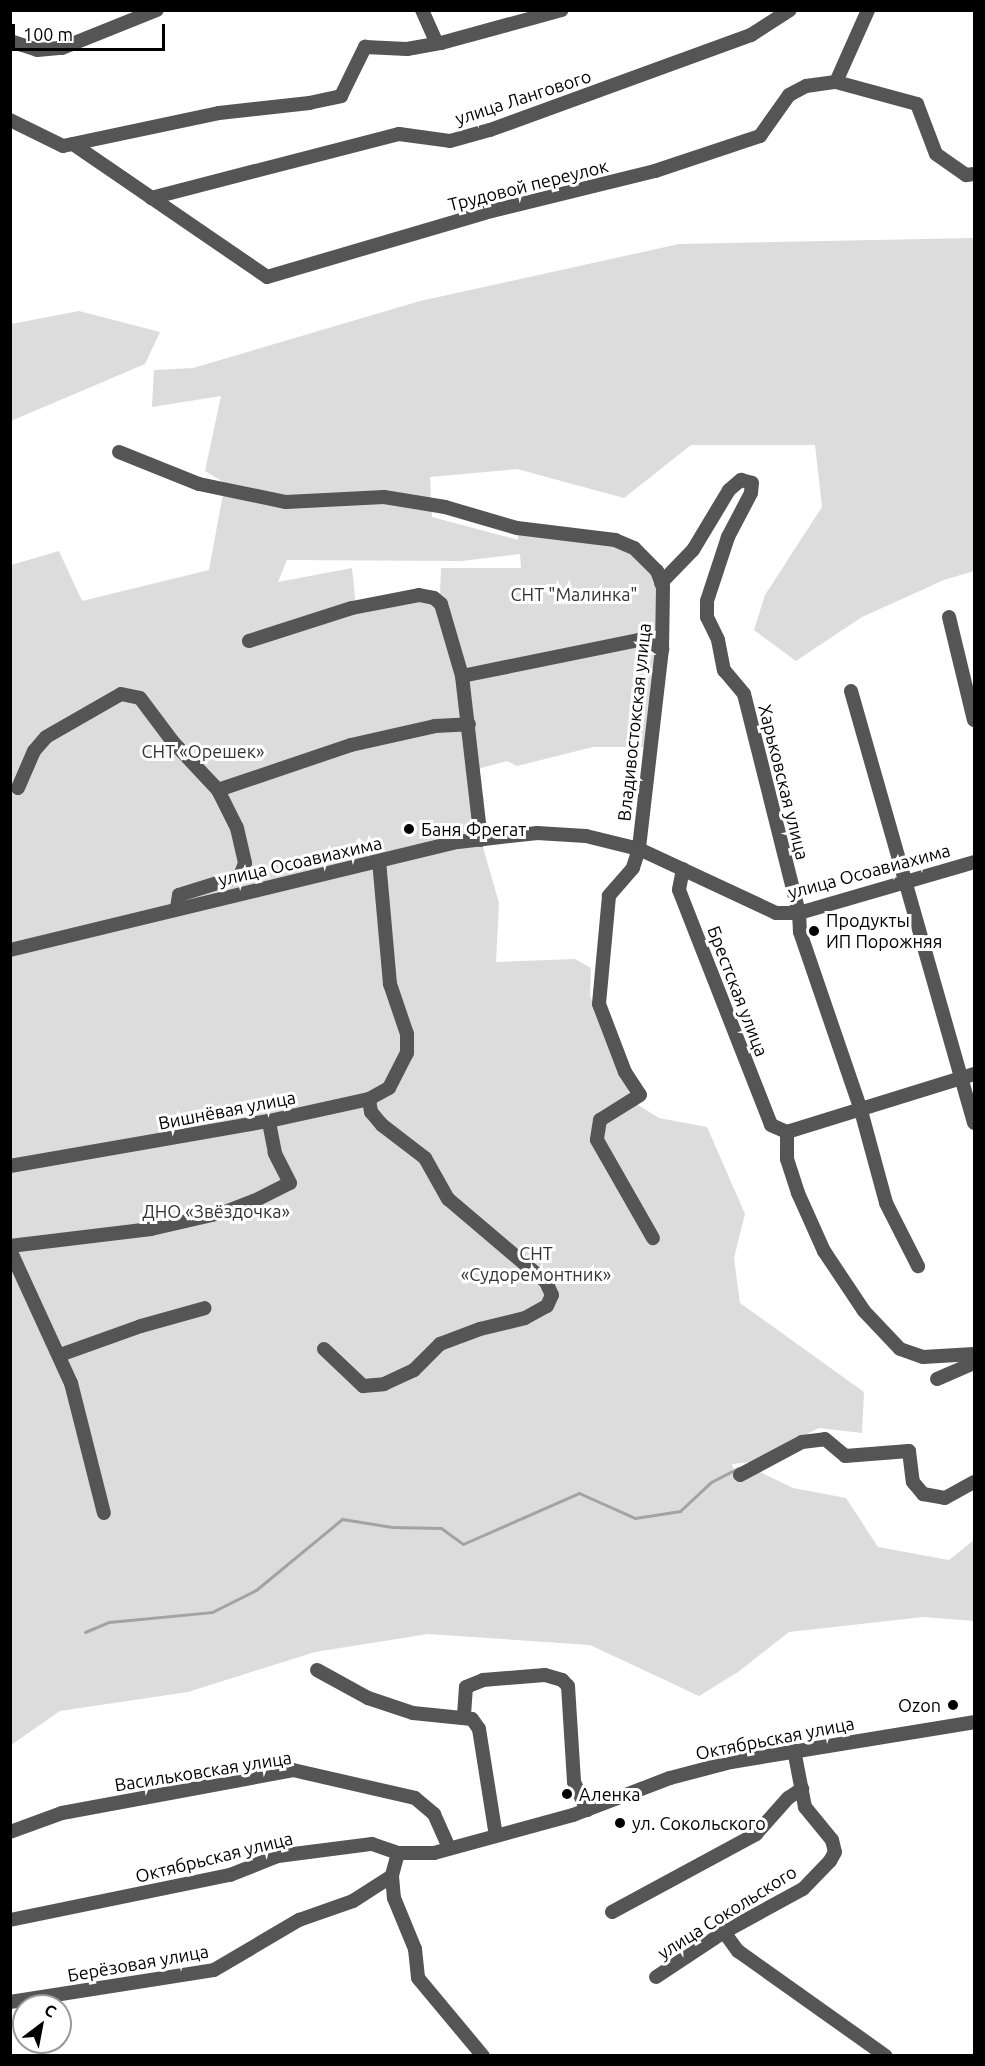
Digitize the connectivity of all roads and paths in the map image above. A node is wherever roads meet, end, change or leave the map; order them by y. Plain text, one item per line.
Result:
1 (157, 10) edge
2 (422, 10) edge
3 (562, 10) edge
4 (790, 10) edge
5 (868, 10) edge
6 (10, 41) edge
7 (437, 44) junction
8 (836, 82) junction
9 (10, 120) edge
10 (73, 144) junction
11 (970, 174) edge
12 (151, 198) junction
13 (119, 452) dead end
14 (661, 583) junction
15 (949, 617) dead end
16 (249, 641) dead end
17 (662, 649) junction
18 (462, 676) junction
19 (851, 691) dead end
20 (975, 720) edge
21 (469, 724) junction
22 (18, 788) dead end
23 (218, 790) junction
24 (481, 840) junction
25 (639, 849) junction
26 (379, 861) junction
27 (975, 862) edge
28 (682, 869) junction
29 (903, 882) junction
30 (177, 907) junction
31 (799, 913) junction
32 (10, 950) edge
33 (968, 1075) edge
34 (369, 1099) junction
35 (860, 1107) junction
36 (269, 1121) junction
37 (975, 1123) edge
38 (787, 1132) junction
39 (10, 1166) edge
40 (653, 1238) dead end
41 (10, 1248) edge
42 (918, 1266) dead end
43 (205, 1308) dead end
44 (324, 1349) dead end
45 (975, 1354) edge
46 (60, 1355) junction
47 (975, 1363) edge
48 (937, 1379) dead end
49 (740, 1475) dead end
50 (975, 1482) edge
51 (104, 1513) dead end
52 (317, 1670) dead end
53 (464, 1715) junction
54 (975, 1722) edge
55 (794, 1750) junction
56 (802, 1789) junction
57 (587, 1810) junction
58 (10, 1832) edge
59 (496, 1836) junction
60 (448, 1846) junction
61 (398, 1852) junction
62 (392, 1876) junction
63 (612, 1912) dead end
64 (10, 1920) edge
65 (724, 1932) junction
66 (657, 1977) dead end
67 (10, 2002) edge
68 (483, 2055) edge
69 (886, 2055) edge

1 - 6 street
2 - 7 street
3 - 7 street
4 - 12 street, улица Лангового
5 - 8 street
7 - 10 street
8 - 11 street, Трудовой переулок
8 - 12 street, Трудовой переулок
9 - 10 street
10 - 12 street, Трудовой переулок
13 - 14 street
14 - 17 street, Владивостокская улица
14 - 31 street, Харьковская улица
15 - 20 street
16 - 18 street
17 - 18 street
17 - 25 street, Владивостокская улица
18 - 21 street
19 - 29 street
21 - 23 street
21 - 24 street
22 - 23 street
23 - 30 street
24 - 25 street, улица Осоавиахима
24 - 26 street, улица Осоавиахима
25 - 28 street, улица Осоавиахима
25 - 40 street, Владивостокская улица
26 - 30 street, улица Осоавиахима
26 - 34 street, Вишнёвая улица
27 - 29 street, улица Осоавиахима
28 - 31 street, улица Осоавиахима
28 - 38 street, Брестская улица
29 - 31 street, улица Осоавиахима
29 - 33 street
30 - 32 street, улица Осоавиахима
31 - 35 street, Харьковская улица
33 - 35 street
33 - 37 street
34 - 36 street, Вишнёвая улица
34 - 44 street
35 - 38 street
35 - 42 street, Харьковская улица
36 - 39 street, Вишнёвая улица
36 - 41 street
38 - 45 street
41 - 46 street
43 - 46 street
46 - 51 street
47 - 48 street
49 - 50 street
52 - 53 street
53 - 57 street
53 - 59 street
54 - 55 street, Октябрьская улица
55 - 56 street, улица Сокольского
55 - 57 street, Октябрьская улица
56 - 63 street
56 - 65 street, улица Сокольского
57 - 59 street, Октябрьская улица
58 - 60 street, Васильковская улица
59 - 60 street, Октябрьская улица
60 - 61 street, Октябрьская улица
61 - 62 street
61 - 64 street, Октябрьская улица
62 - 67 street, Берёзовая улица
62 - 68 street
65 - 66 street, улица Сокольского
65 - 69 street

